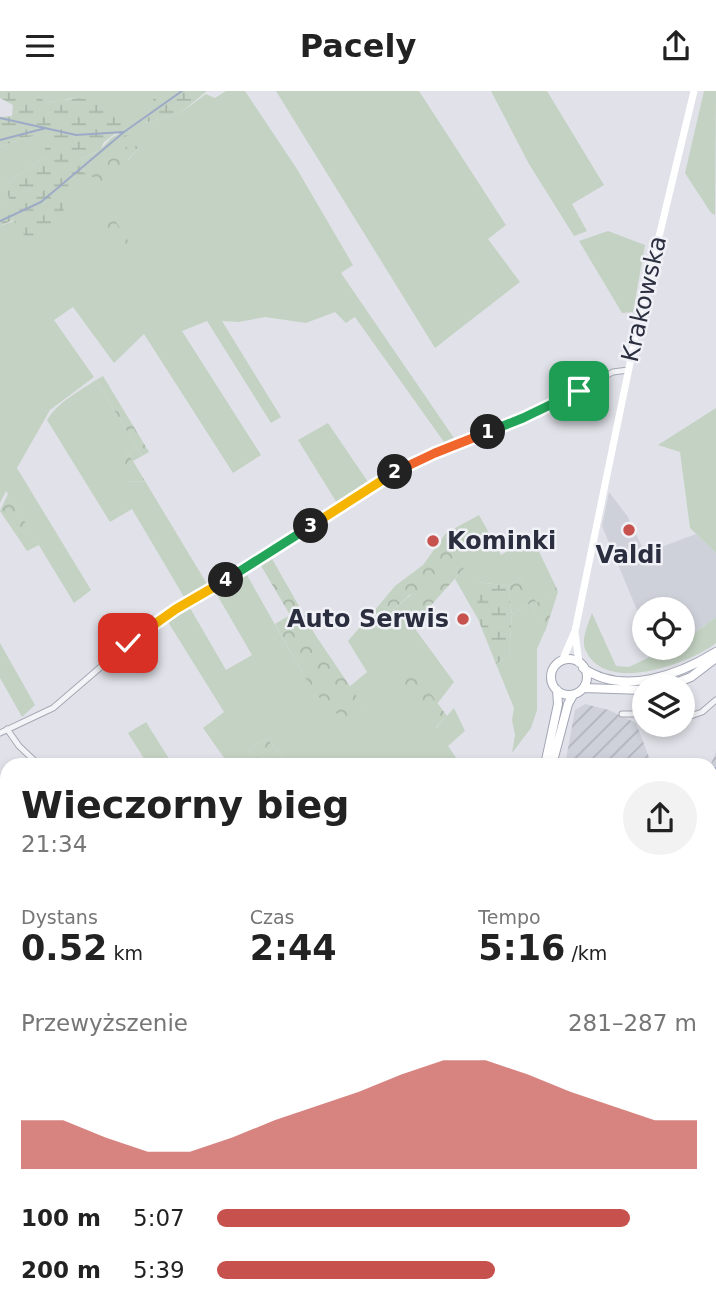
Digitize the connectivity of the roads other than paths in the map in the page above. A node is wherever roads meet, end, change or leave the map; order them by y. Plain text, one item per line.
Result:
1 (694, 91) edge
2 (628, 370) junction
3 (575, 632) junction
4 (716, 652) edge
5 (563, 659) junction
6 (714, 662) edge
7 (581, 666) junction
8 (695, 674) edge
9 (584, 688) junction
10 (557, 690) junction
11 (632, 690) edge
12 (573, 695) junction
13 (716, 700) edge
14 (622, 713) dead end
15 (632, 714) edge
16 (695, 714) edge
17 (7, 729) junction
18 (0, 733) edge
19 (32, 758) edge
20 (547, 758) edge
21 (553, 758) edge

1 - 2 main road, Krakowska
2 - 3 main road, Krakowska
2 - 17 street
3 - 5 main road, Krakowska
3 - 7 main road, Krakowska
4 - 7 main road
5 - 7 main road
5 - 10 main road
6 - 8 main road
7 - 9 main road
9 - 11 main road
9 - 12 main road
10 - 12 main road
10 - 20 main road
12 - 21 main road
13 - 16 street
14 - 15 street
17 - 18 street
17 - 19 street

